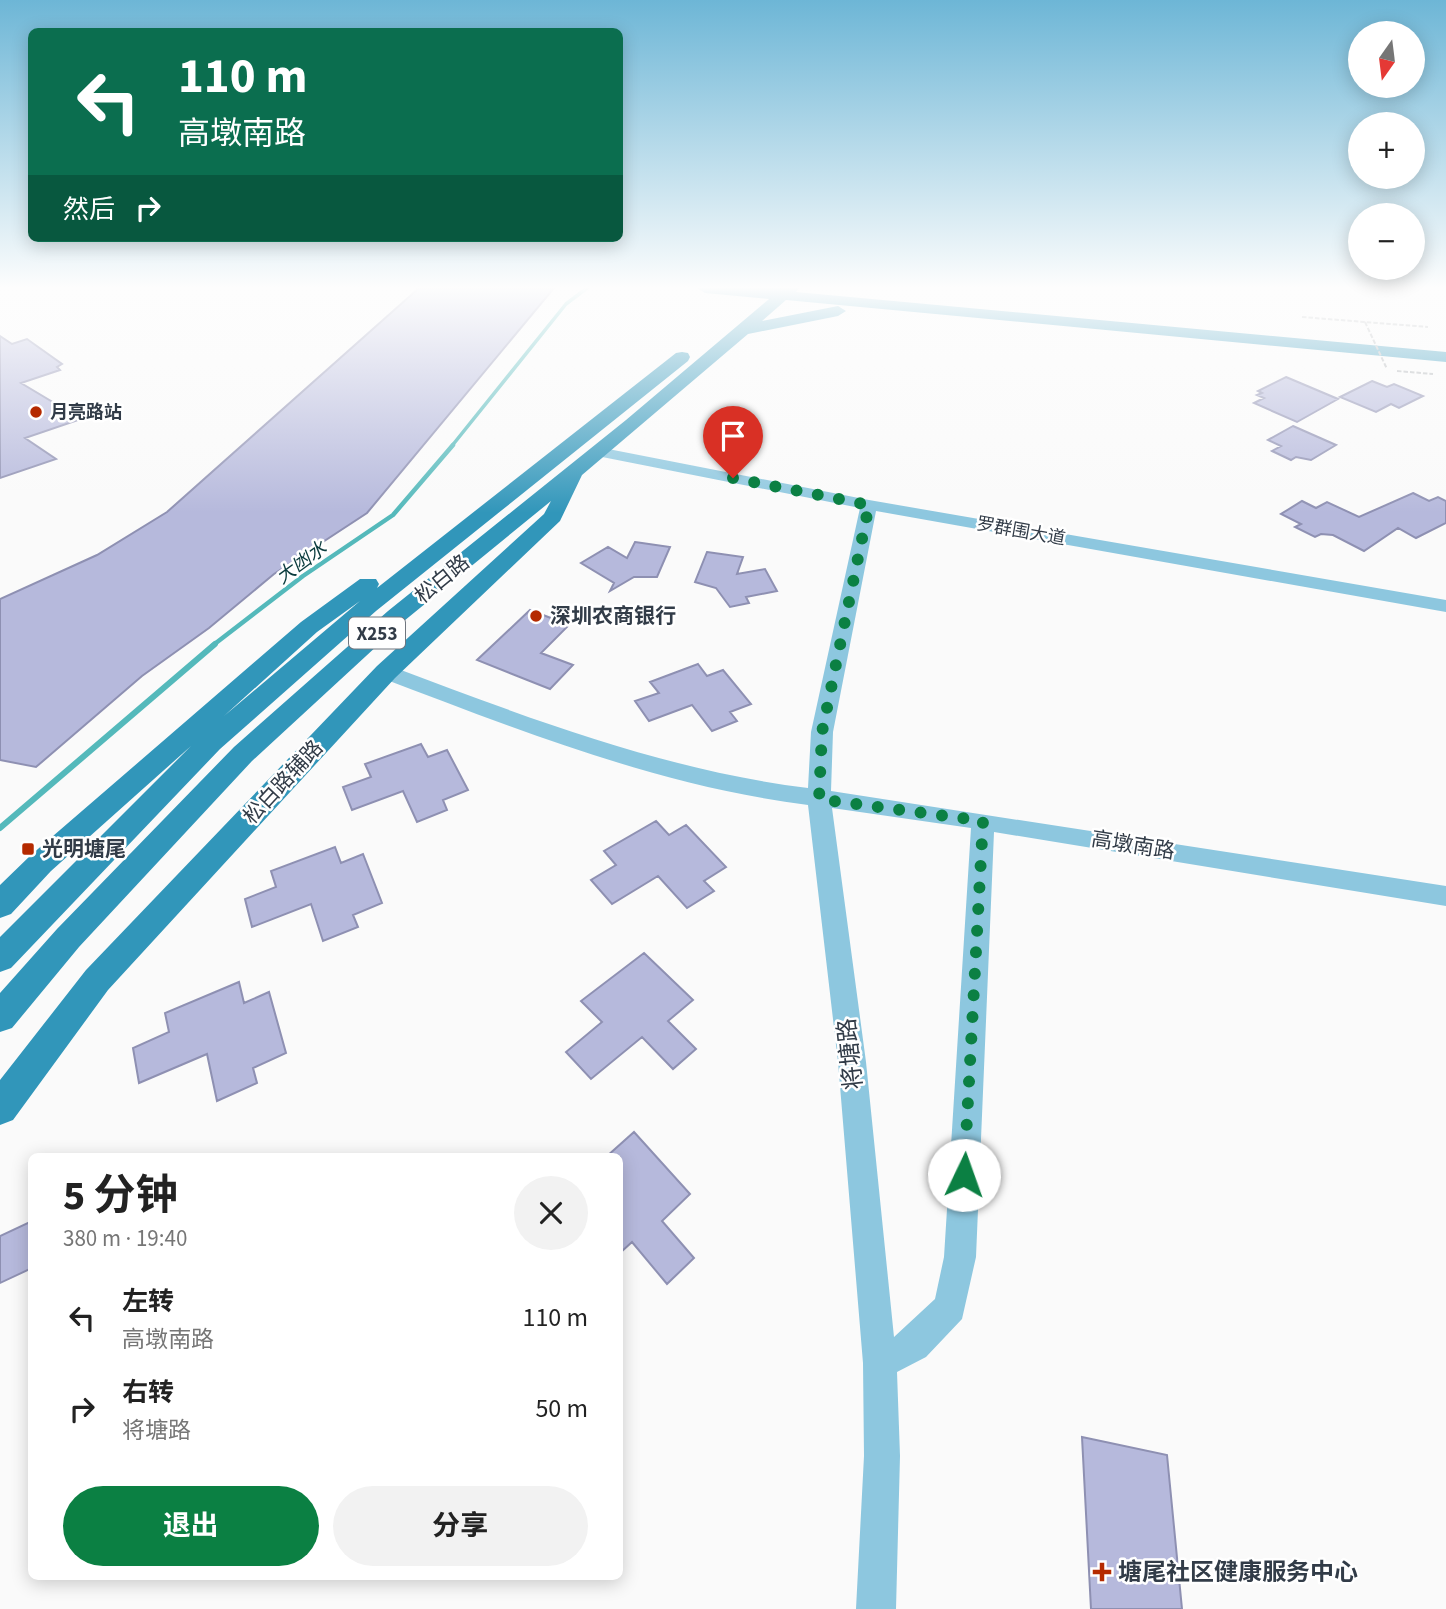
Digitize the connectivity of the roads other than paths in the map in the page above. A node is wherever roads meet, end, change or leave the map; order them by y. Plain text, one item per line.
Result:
1 (681, 363) edge
2 (703, 363) edge
3 (587, 461) junction
4 (869, 505) junction
5 (482, 517) junction
6 (1446, 606) edge
7 (386, 672) junction
8 (819, 799) junction
9 (983, 821) junction
10 (1446, 897) edge
11 (0, 905) edge
12 (0, 958) edge
13 (0, 1017) edge
14 (0, 1108) edge
15 (880, 1363) junction
16 (876, 1609) edge

1 - 5 main road, 松白路 / X253
2 - 3 main road, 松白路 / X253
3 - 4 street, 罗群围大道
3 - 7 main road, 松白路辅路
3 - 13 main road, 松白路 / X253
4 - 6 street, 罗群围大道
4 - 8 street, 将塘路
5 - 11 main road
5 - 12 main road, 松白路 / X253
7 - 8 street, 高墩南路
7 - 14 main road, 松白路辅路
8 - 9 street, 高墩南路
8 - 15 street, 将塘路
9 - 10 street, 高墩南路
9 - 15 lane
15 - 16 street, 将塘路

